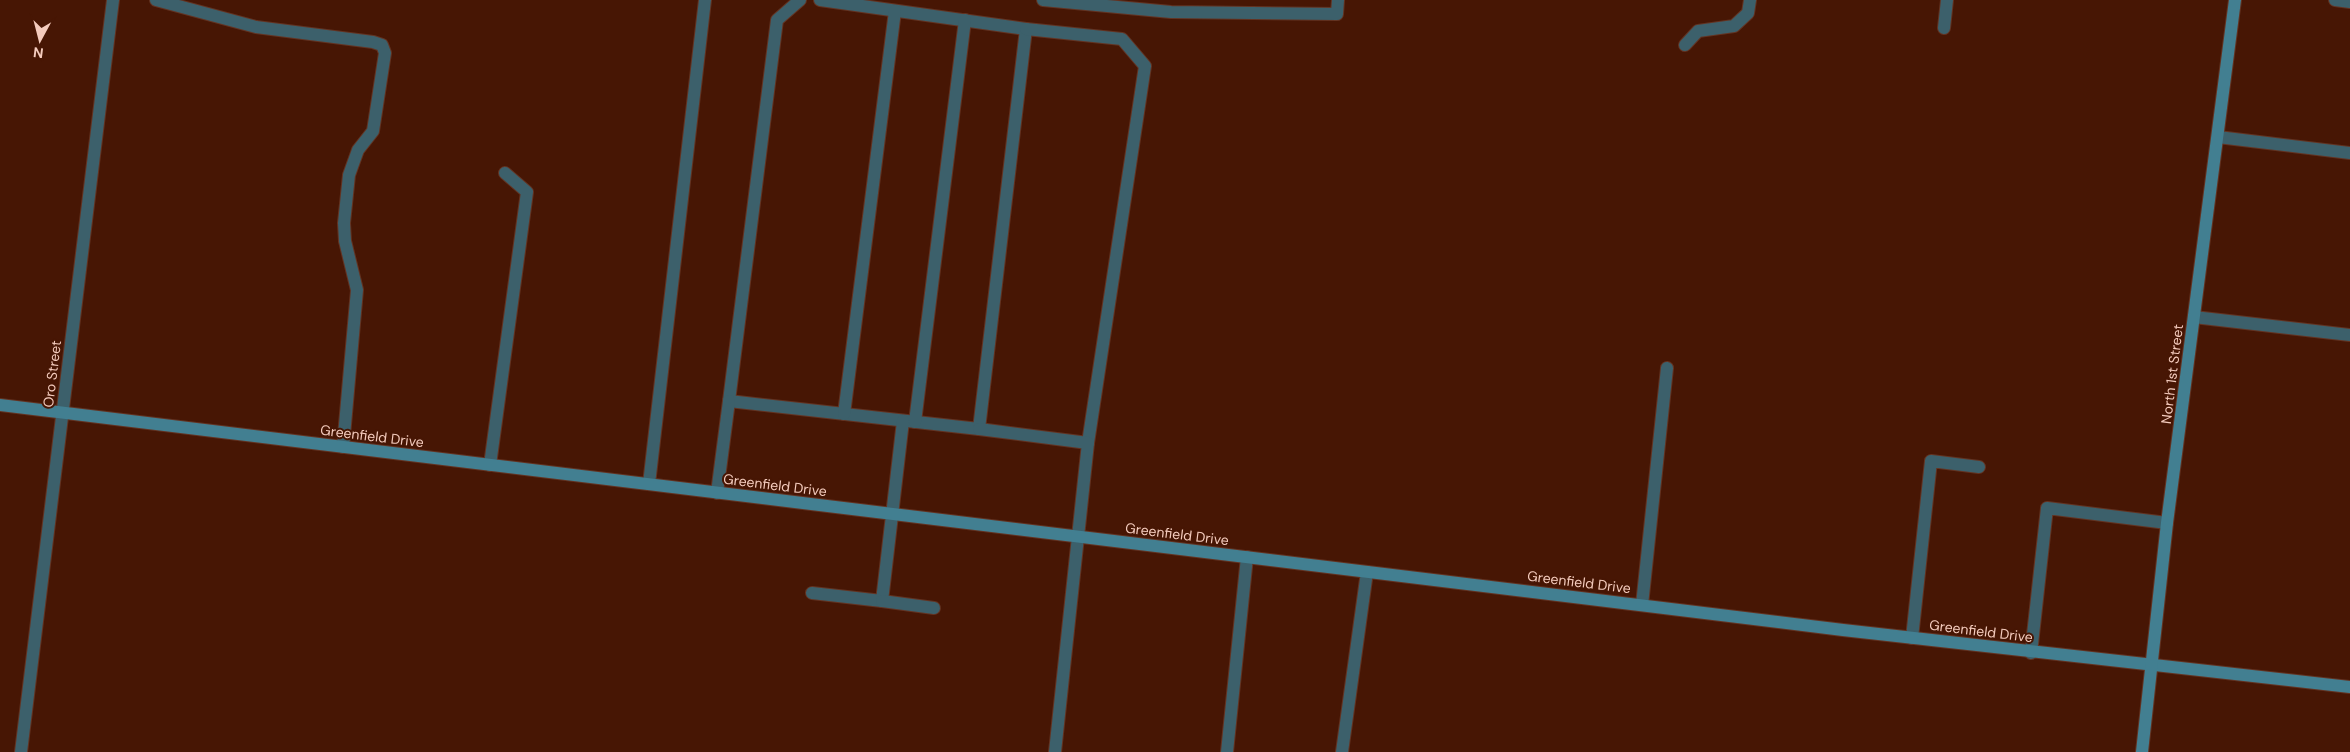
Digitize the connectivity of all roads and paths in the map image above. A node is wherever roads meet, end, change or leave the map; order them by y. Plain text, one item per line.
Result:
1 (113, 0) edge
2 (156, 0) edge
3 (705, 0) edge
4 (800, 0) edge
5 (820, 0) edge
6 (1043, 0) edge
7 (1338, 0) edge
8 (1750, 0) edge
9 (1947, 0) edge
10 (2236, 0) edge
11 (2335, 0) edge
12 (2350, 2) edge
13 (895, 10) junction
14 (964, 20) junction
15 (1944, 28) dead end
16 (1026, 29) junction
17 (1685, 44) dead end
18 (2218, 137) junction
19 (2350, 153) edge
20 (505, 173) dead end
21 (2194, 317) junction
22 (2350, 335) edge
23 (1667, 368) dead end
24 (729, 402) junction
25 (0, 405) edge
26 (62, 413) junction
27 (844, 414) junction
28 (909, 421) junction
29 (979, 429) junction
30 (1088, 443) junction
31 (343, 447) junction
32 (490, 465) junction
33 (1979, 467) dead end
34 (649, 484) junction
35 (717, 493) junction
36 (891, 514) junction
37 (2168, 524) junction
38 (1077, 536) junction
39 (1247, 557) junction
40 (1367, 572) junction
41 (812, 593) dead end
42 (882, 601) junction
43 (1642, 605) junction
44 (934, 608) dead end
45 (1912, 638) junction
46 (2031, 652) junction
47 (2151, 663) junction
48 (2350, 687) edge
49 (21, 752) edge
50 (1055, 752) edge
51 (1227, 752) edge
52 (1342, 752) edge
53 (2142, 752) edge

1 - 26 street, Oro Street
2 - 31 street
3 - 34 street
4 - 24 street
5 - 13 street
6 - 7 street
8 - 17 street
9 - 15 street
10 - 18 main road, North 1st Street
11 - 12 street
13 - 14 street
13 - 27 street
14 - 16 street
14 - 28 street
16 - 29 street
16 - 30 street
18 - 19 street
18 - 21 main road, North 1st Street
20 - 32 street
21 - 22 street
21 - 37 main road, North 1st Street
23 - 43 street
24 - 27 street
24 - 35 street
25 - 26 main road, Greenfield Drive
26 - 31 main road, Greenfield Drive
26 - 49 street, Oro Street
27 - 28 street
28 - 29 street
28 - 36 street
29 - 30 street
30 - 38 street
31 - 32 main road, Greenfield Drive
32 - 34 main road, Greenfield Drive
33 - 45 street
34 - 35 main road, Greenfield Drive
35 - 36 main road, Greenfield Drive
36 - 38 main road, Greenfield Drive
36 - 42 street
37 - 46 street
37 - 47 main road, North 1st Street
38 - 39 main road, Greenfield Drive
38 - 50 street
39 - 40 main road, Greenfield Drive
39 - 51 street
40 - 43 main road, Greenfield Drive
40 - 52 street
41 - 42 street
42 - 44 street
43 - 45 main road, Greenfield Drive
45 - 46 main road, Greenfield Drive
46 - 47 main road, Greenfield Drive
47 - 48 main road, Greenfield Drive
47 - 53 main road, North 1st Street

